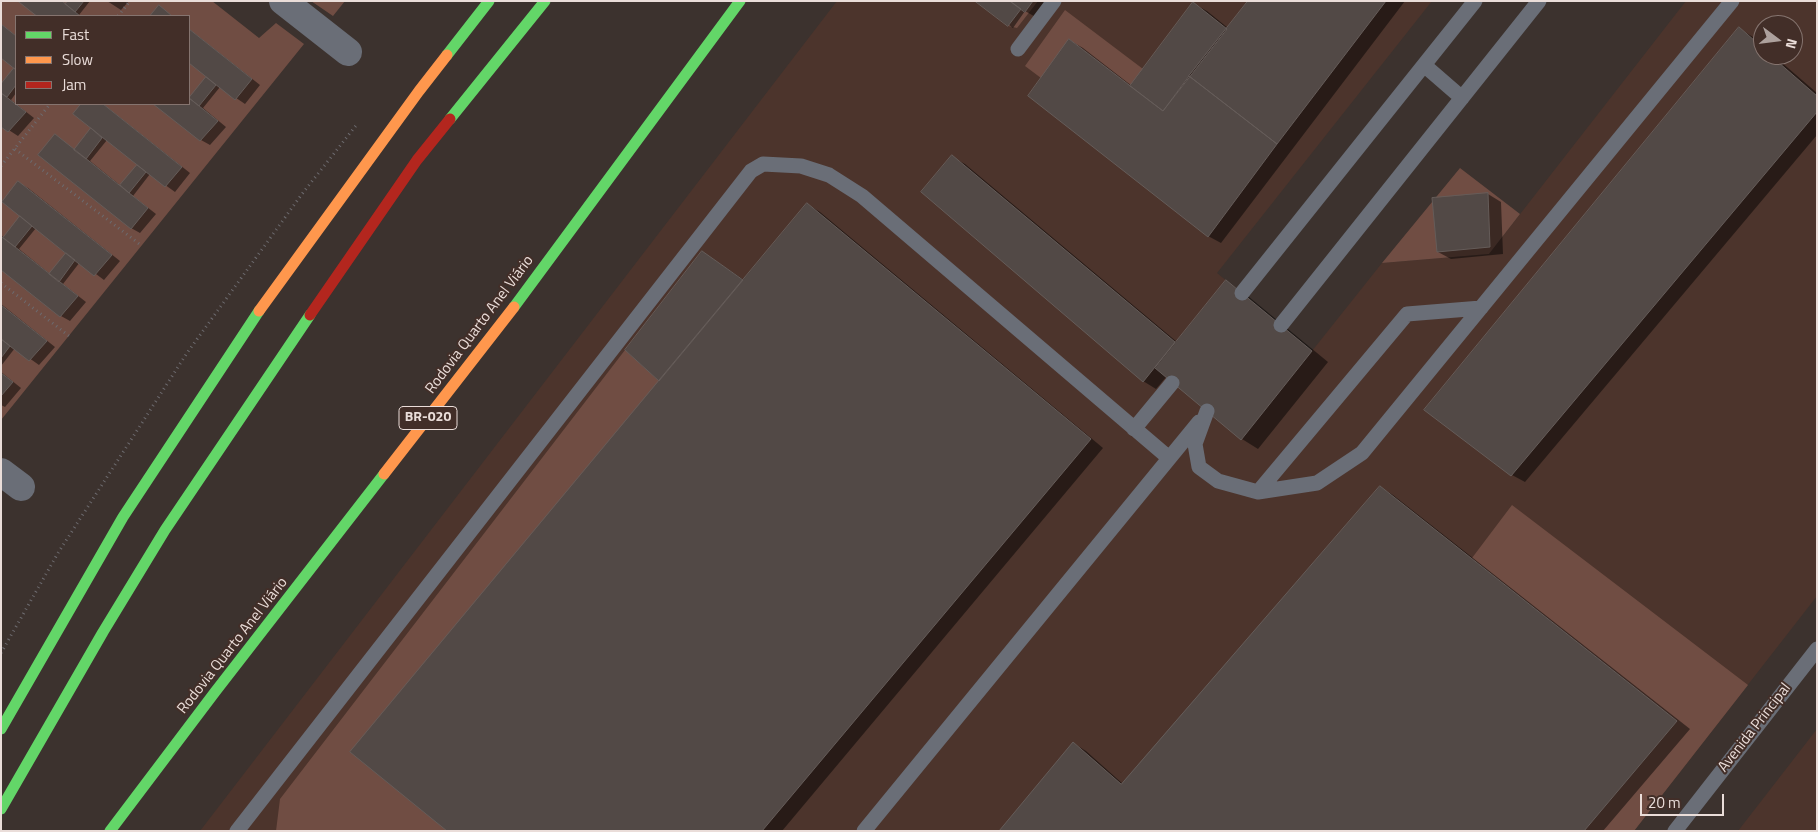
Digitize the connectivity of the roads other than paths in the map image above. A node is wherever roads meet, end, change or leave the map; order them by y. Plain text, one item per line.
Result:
1 (283, 1) edge
2 (490, 1) edge
3 (545, 1) edge
4 (740, 1) edge
5 (1054, 1) edge
6 (1475, 1) edge
7 (1539, 1) edge
8 (1732, 1) edge
9 (1018, 49) dead end
10 (348, 52) dead end
11 (1424, 65) junction
12 (1462, 98) junction
13 (1242, 293) dead end
14 (1481, 308) junction
15 (1281, 326) dead end
16 (1172, 383) dead end
17 (1134, 429) junction
18 (1169, 458) junction
19 (1258, 492) junction
20 (1817, 649) edge
21 (1, 729) edge
22 (1, 809) edge
23 (110, 831) edge
24 (237, 831) edge
25 (864, 831) edge
26 (1675, 831) edge

1 - 10 street
2 - 21 main road
3 - 22 main road
4 - 23 main road, Rodovia Quarto Anel Viário / BR-020
5 - 9 lane
6 - 11 lane
7 - 12 lane
8 - 14 lane
11 - 12 lane
11 - 13 lane
12 - 15 lane
14 - 19 lane
14 - 19 lane
16 - 17 lane
17 - 18 lane
17 - 24 lane
18 - 19 lane
18 - 25 lane
20 - 26 lane, Avenida Principal

